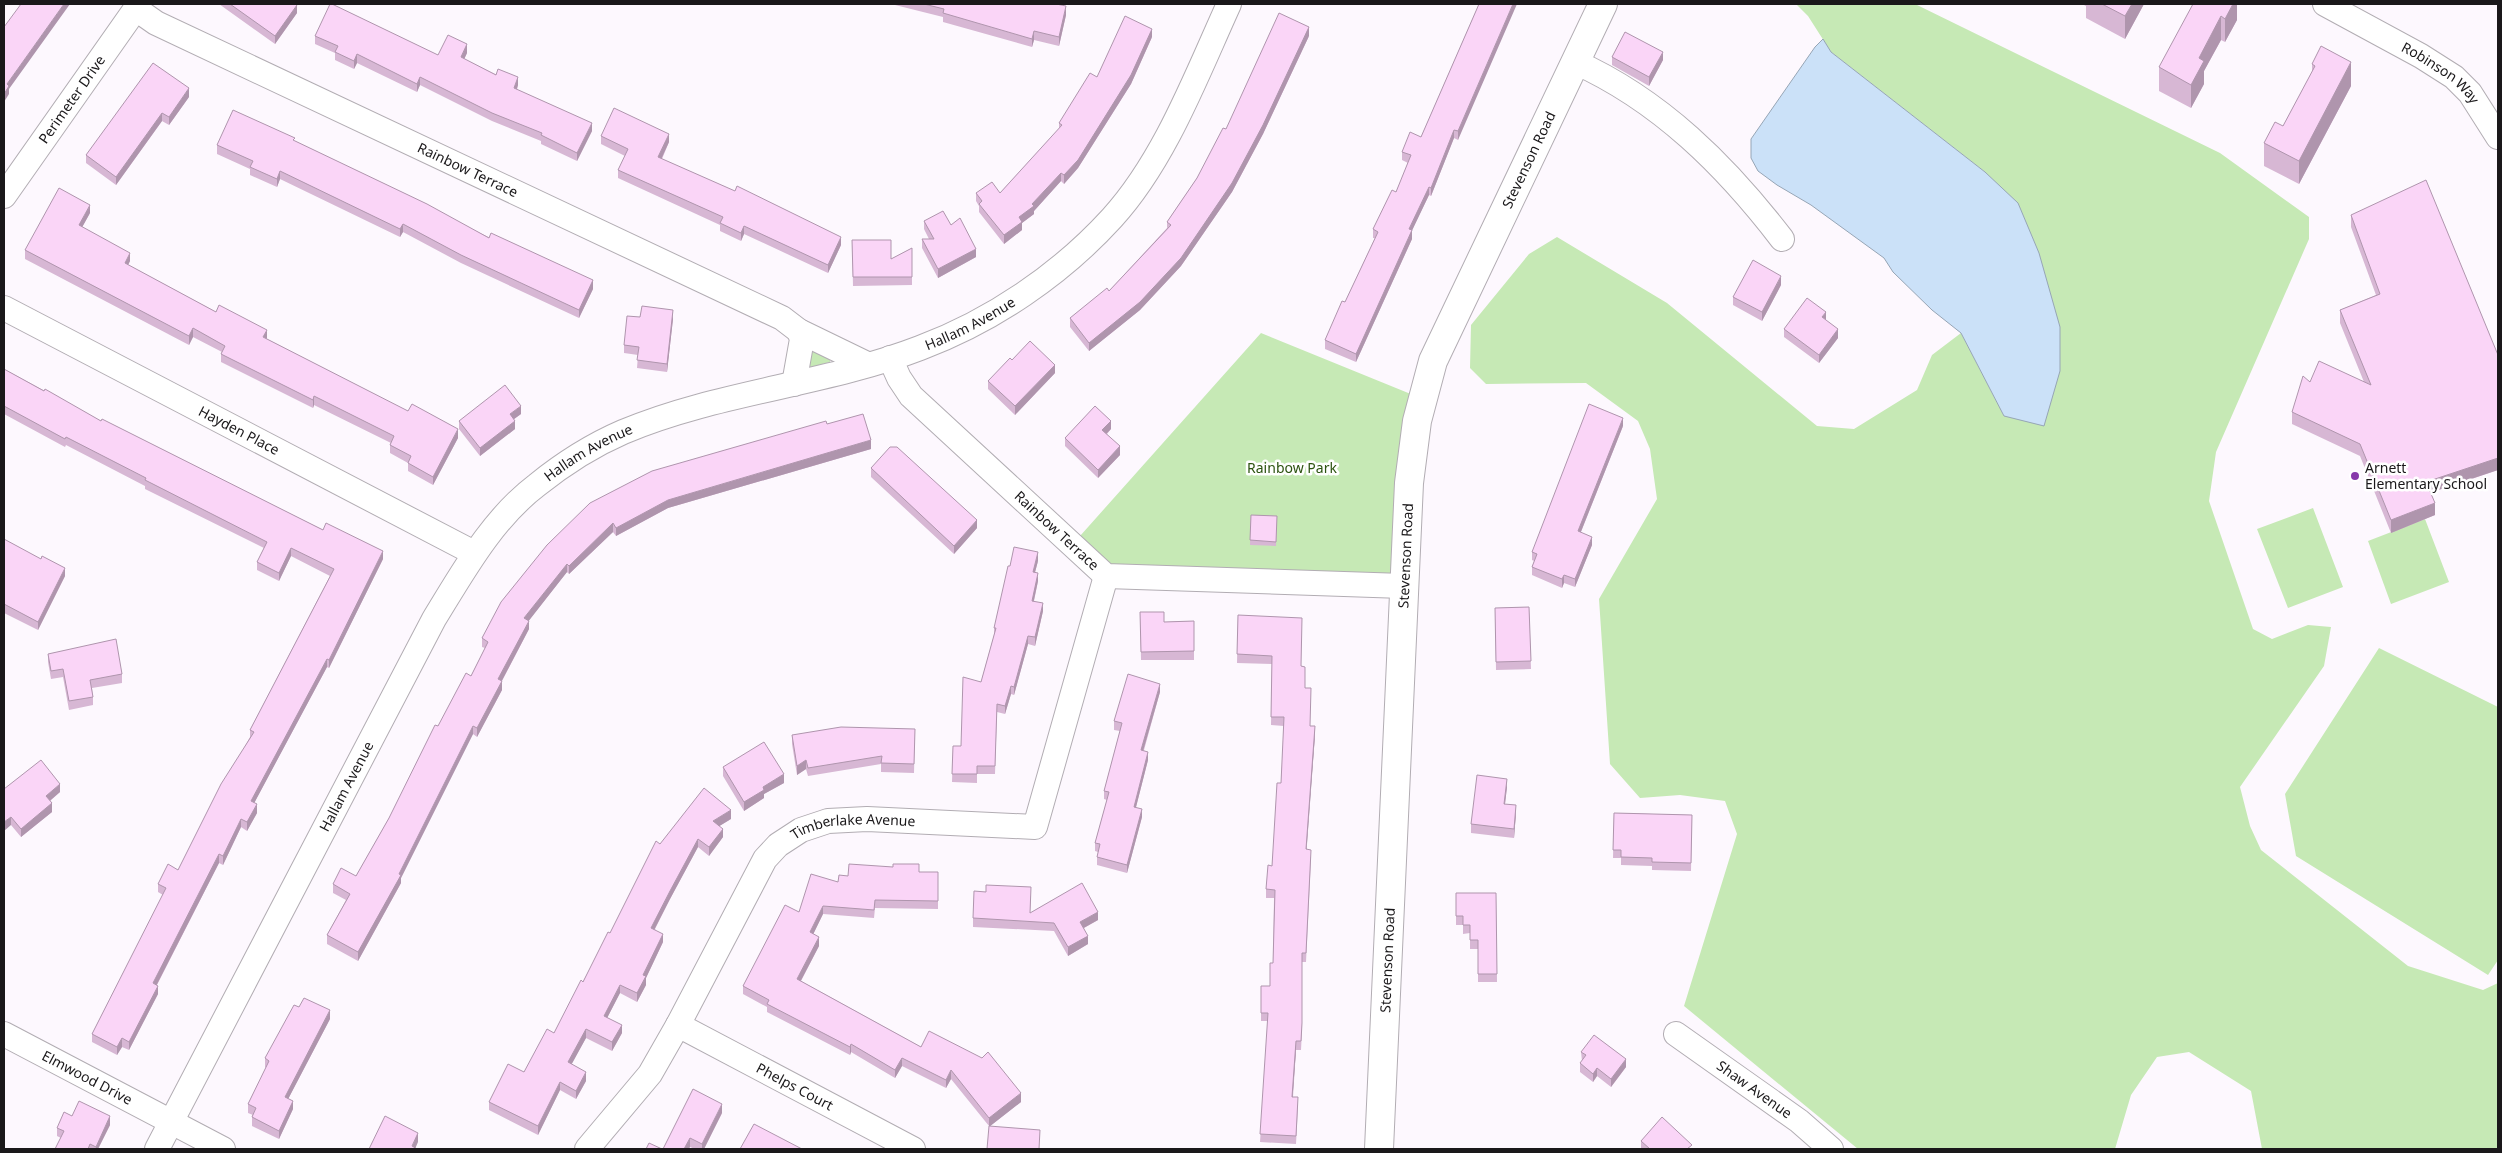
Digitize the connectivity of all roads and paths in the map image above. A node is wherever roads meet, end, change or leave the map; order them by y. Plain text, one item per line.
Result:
1 (1229, 4) edge
2 (1603, 4) edge
3 (2326, 4) edge
4 (137, 6) edge
5 (1575, 62) junction
6 (2498, 137) edge
7 (4, 196) edge
8 (1782, 239) dead end
9 (4, 308) edge
10 (800, 330) junction
11 (890, 358) junction
12 (867, 364) junction
13 (794, 384) junction
14 (474, 553) junction
15 (1106, 576) junction
16 (1403, 586) junction
17 (678, 1025) junction
18 (4, 1034) edge
19 (1676, 1034) dead end
20 (171, 1122) junction
21 (157, 1149) edge
22 (223, 1149) edge
23 (587, 1149) edge
24 (912, 1149) edge
25 (1379, 1149) edge
26 (1831, 1149) edge

1 - 11 street, Hallam Avenue
2 - 5 main road, Stevenson Road
3 - 6 street, Robinson Way
4 - 7 street, Perimeter Drive
4 - 10 street, Rainbow Terrace
5 - 8 street
5 - 16 main road, Stevenson Road
9 - 14 street, Hayden Place
10 - 12 street, Rainbow Terrace
10 - 13 street
11 - 12 street, Hallam Avenue
11 - 15 street, Rainbow Terrace
12 - 13 street, Hallam Avenue
13 - 14 street, Hallam Avenue
14 - 20 street, Hallam Avenue
15 - 16 street, Rainbow Terrace
15 - 17 street, Timberlake Avenue
16 - 25 main road, Stevenson Road
17 - 23 street, Timberlake Avenue
17 - 24 street, Phelps Court
18 - 20 street, Elmwood Drive
19 - 26 street, Shaw Avenue
20 - 21 street, Hallam Avenue
20 - 22 street, Elmwood Drive

